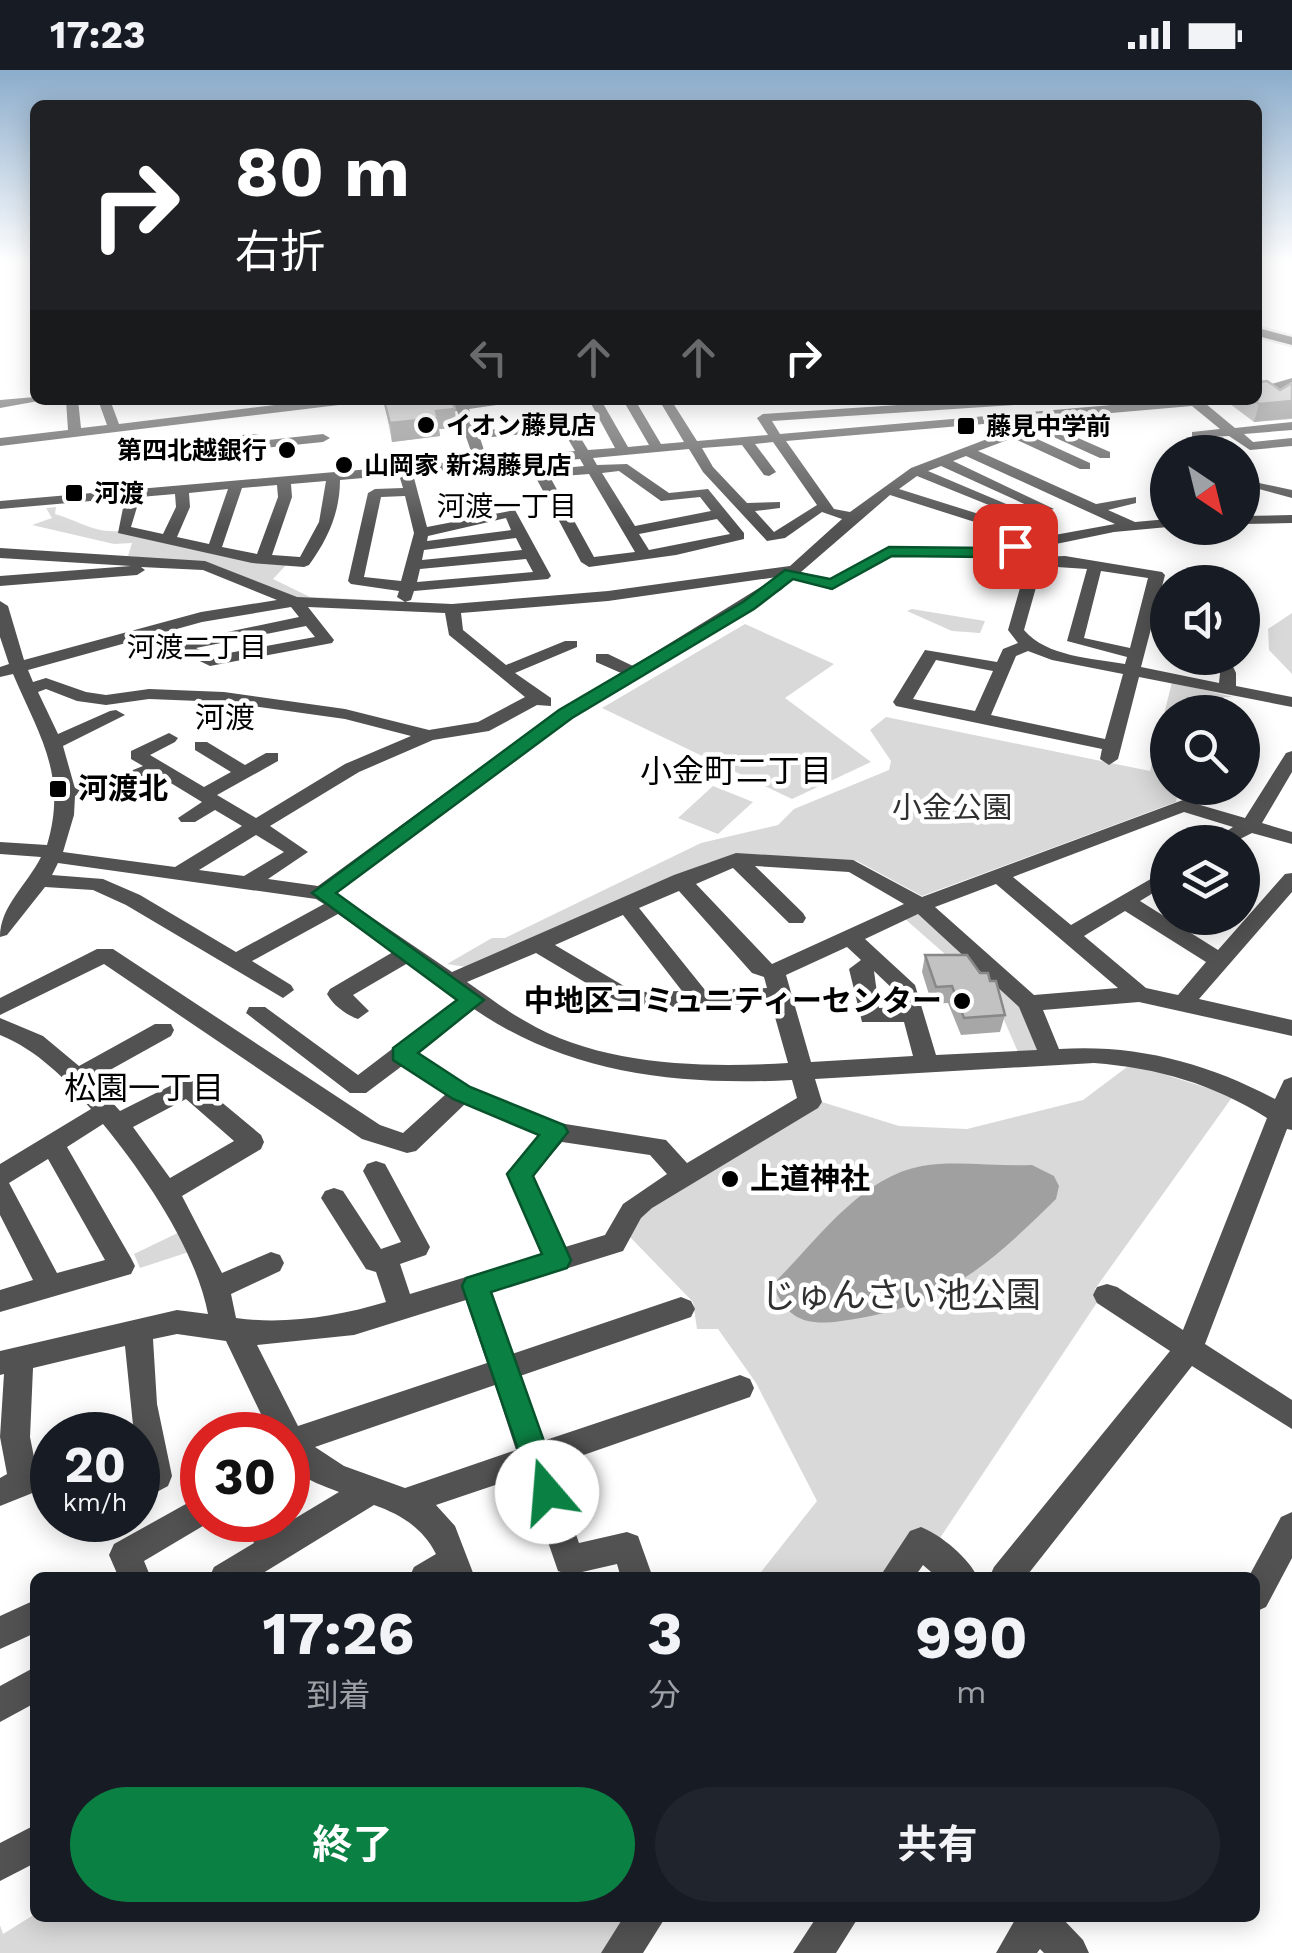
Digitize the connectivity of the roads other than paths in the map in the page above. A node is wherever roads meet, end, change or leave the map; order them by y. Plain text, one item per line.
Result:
1 (1292, 382) edge
2 (1262, 391) edge
3 (30, 401) edge
4 (0, 404) edge
5 (72, 405) edge
6 (106, 405) edge
7 (200, 405) edge
8 (262, 405) edge
9 (431, 405) edge
10 (471, 405) edge
11 (563, 405) edge
12 (598, 405) edge
13 (632, 405) edge
14 (668, 405) edge
15 (869, 405) edge
16 (926, 405) edge
17 (992, 405) edge
18 (1156, 405) edge
19 (1199, 405) edge
20 (842, 406) edge
21 (462, 407) junction
22 (1075, 409) edge
23 (203, 417) junction
24 (300, 420) dead end
25 (1040, 420) junction
26 (944, 424) junction
27 (754, 426) dead end
28 (1012, 426) junction
29 (1292, 426) edge
30 (114, 428) junction
31 (1090, 429) dead end
32 (526, 430) dead end
33 (866, 431) junction
34 (75, 432) junction
35 (1234, 432) junction
36 (472, 435) junction
37 (1196, 435) dead end
38 (1237, 435) edge
39 (323, 438) dead end
40 (776, 438) junction
41 (688, 439) junction
42 (305, 440) junction
43 (746, 440) junction
44 (0, 442) edge
45 (1292, 442) edge
46 (656, 448) junction
47 (1106, 448) dead end
48 (624, 450) junction
49 (964, 450) junction
50 (1260, 452) edge
51 (582, 454) junction
52 (194, 460) dead end
53 (939, 460) junction
54 (482, 463) junction
55 (1085, 466) dead end
56 (245, 470) dead end
57 (405, 470) junction
58 (590, 470) junction
59 (916, 471) junction
60 (769, 472) dead end
61 (1050, 472) dead end
62 (333, 476) junction
63 (1027, 478) junction
64 (1292, 478) edge
65 (284, 480) junction
66 (1088, 484) dead end
67 (235, 485) junction
68 (182, 490) junction
69 (888, 490) junction
70 (1056, 491) junction
71 (408, 492) junction
72 (133, 494) junction
73 (1292, 494) edge
74 (666, 498) junction
75 (1132, 500) dead end
76 (775, 504) dead end
77 (0, 505) edge
78 (630, 506) junction
79 (745, 508) junction
80 (826, 508) junction
81 (1047, 509) dead end
82 (1094, 509) junction
83 (720, 514) junction
84 (1024, 514) dead end
85 (853, 518) junction
86 (1292, 518) edge
87 (1260, 519) edge
88 (1150, 524) edge
89 (1132, 526) junction
90 (630, 531) junction
91 (168, 540) junction
92 (420, 540) junction
93 (1047, 540) junction
94 (1015, 546) junction
95 (214, 550) junction
96 (676, 551) junction
97 (0, 553) edge
98 (530, 554) junction
99 (645, 555) junction
100 (263, 560) junction
101 (179, 562) junction
102 (1034, 562) junction
103 (414, 565) junction
104 (1095, 566) junction
105 (793, 572) junction
106 (0, 582) edge
107 (695, 585) junction
108 (410, 587) junction
109 (295, 602) junction
110 (0, 606) edge
111 (400, 607) junction
112 (452, 609) junction
113 (148, 611) dead end
114 (215, 614) junction
115 (309, 620) junction
116 (173, 625) junction
117 (226, 634) junction
118 (502, 641) dead end
119 (571, 644) dead end
120 (1028, 645) junction
121 (6, 649) edge
122 (484, 650) junction
123 (602, 658) dead end
124 (1134, 663) junction
125 (1002, 668) junction
126 (9, 670) edge
127 (504, 672) junction
128 (156, 673) dead end
129 (634, 673) junction
130 (1228, 675) edge
131 (1227, 691) junction
132 (32, 696) junction
133 (134, 696) junction
134 (537, 698) junction
135 (1283, 702) edge
136 (566, 714) junction
137 (116, 716) dead end
138 (980, 718) junction
139 (465, 732) junction
140 (429, 735) junction
141 (169, 738) dead end
142 (56, 742) junction
143 (201, 746) dead end
144 (272, 757) dead end
145 (1292, 757) edge
146 (503, 759) junction
147 (158, 767) junction
148 (245, 773) junction
149 (65, 792) junction
150 (210, 799) junction
151 (1165, 805) edge
152 (1203, 805) edge
153 (188, 818) dead end
154 (254, 824) junction
155 (1248, 825) edge
156 (1251, 825) edge
157 (1260, 829) edge
158 (1292, 838) edge
159 (0, 848) edge
160 (51, 854) junction
161 (736, 859) junction
162 (180, 873) junction
163 (997, 874) junction
164 (1292, 879) edge
165 (39, 880) junction
166 (681, 880) junction
167 (246, 884) junction
168 (1150, 885) edge
169 (330, 898) junction
170 (1124, 901) junction
171 (625, 904) junction
172 (920, 905) junction
173 (796, 918) dead end
174 (0, 930) edge
175 (1070, 936) junction
176 (851, 938) junction
177 (536, 943) junction
178 (408, 953) junction
179 (236, 961) junction
180 (877, 961) junction
181 (1220, 961) junction
182 (448, 982) junction
183 (776, 984) junction
184 (282, 990) dead end
185 (338, 994) junction
186 (1140, 994) junction
187 (472, 1000) junction
188 (701, 1000) junction
189 (1029, 1003) junction
190 (1184, 1003) junction
191 (316, 1006) dead end
192 (0, 1007) edge
193 (358, 1011) dead end
194 (257, 1013) dead end
195 (914, 1014) junction
196 (0, 1026) edge
197 (1292, 1028) edge
198 (163, 1030) dead end
199 (401, 1054) junction
200 (1051, 1056) junction
201 (927, 1064) junction
202 (801, 1071) junction
203 (74, 1079) junction
204 (1292, 1086) edge
205 (462, 1093) junction
206 (112, 1117) junction
207 (1287, 1118) edge
208 (556, 1132) junction
209 (52, 1143) junction
210 (376, 1170) dead end
211 (0, 1176) edge
212 (686, 1178) junction
213 (0, 1190) edge
214 (164, 1194) junction
215 (334, 1198) dead end
216 (385, 1258) junction
217 (558, 1260) junction
218 (270, 1262) dead end
219 (50, 1286) junction
220 (475, 1286) junction
221 (216, 1288) junction
222 (1108, 1295) dead end
223 (0, 1301) edge
224 (402, 1309) junction
225 (681, 1309) dead end
226 (138, 1330) junction
227 (230, 1330) junction
228 (1190, 1350) junction
229 (10, 1361) edge
230 (504, 1367) junction
231 (740, 1388) dead end
232 (144, 1412) edge
233 (277, 1412) edge
234 (1292, 1416) edge
235 (310, 1435) edge
236 (536, 1458) junction
237 (310, 1463) edge
238 (374, 1488) junction
239 (0, 1492) edge
240 (408, 1501) junction
241 (180, 1523) edge
242 (1292, 1527) edge
243 (269, 1542) edge
244 (273, 1549) junction
245 (456, 1569) edge
246 (571, 1569) edge
247 (132, 1572) edge
248 (235, 1572) edge
249 (635, 1572) edge
250 (899, 1572) edge
251 (955, 1572) edge
252 (1010, 1572) edge
253 (1260, 1587) edge
254 (30, 1619) edge
255 (0, 1634) edge
256 (30, 1687) edge
257 (0, 1706) edge
258 (30, 1846) edge
259 (0, 1863) edge
260 (643, 1922) edge
261 (835, 1922) edge
262 (1035, 1922) edge
263 (1042, 1922) edge
264 (620, 1953) edge
265 (812, 1953) edge
266 (1015, 1953) edge
267 (1070, 1953) edge

1 - 2 street
3 - 4 street
5 - 34 street
6 - 30 street
7 - 23 street
8 - 23 street
9 - 21 street
10 - 21 street
11 - 51 street
12 - 48 street
13 - 46 street
14 - 41 street
15 - 20 street
16 - 26 street
17 - 28 street
18 - 22 street
19 - 35 street
20 - 33 street
20 - 40 street
21 - 36 street
22 - 25 street
22 - 31 street
23 - 30 street
24 - 42 street
25 - 28 street
25 - 47 street
26 - 28 street
26 - 33 street
27 - 41 street
28 - 49 street
28 - 55 street
29 - 35 street
30 - 34 street
32 - 36 street
33 - 40 street
34 - 44 street
35 - 37 street
35 - 38 street
36 - 54 street
39 - 42 street
40 - 43 street
40 - 80 street
41 - 43 street
41 - 46 street
41 - 79 street
42 - 52 street
43 - 60 street
45 - 50 street
46 - 48 street
48 - 51 street
49 - 53 street
49 - 63 street
51 - 54 street
51 - 58 street
53 - 59 street
53 - 81 street
54 - 57 street
56 - 67 street
57 - 62 street
57 - 71 street
58 - 74 street
58 - 78 street
58 - 99 street
59 - 69 street
59 - 84 street
61 - 63 street
62 - 65 street
62 - 100 street
63 - 70 street
64 - 73 street
65 - 67 street
65 - 100 street
66 - 70 street
67 - 68 street
67 - 95 street
68 - 72 street
68 - 91 street
69 - 85 street
69 - 93 street
70 - 82 street
71 - 92 street
71 - 108 street
72 - 77 street
72 - 91 street
74 - 78 street
74 - 83 street
75 - 82 street
76 - 79 street
78 - 90 street
79 - 80 street
80 - 85 street
82 - 89 street
83 - 90 street
83 - 96 street
85 - 105 street
86 - 87 street
88 - 89 street
89 - 93 street
90 - 99 street
91 - 95 street
92 - 98 street
92 - 103 street
93 - 94 street
94 - 102 street
94 - 105 street
95 - 100 street
96 - 99 street
96 - 107 street
97 - 101 street
98 - 103 street
98 - 108 street
101 - 106 street
101 - 109 street
102 - 104 street
102 - 120 street
103 - 108 street
104 - 124 street
104 - 124 street
105 - 107 street
105 - 129 street
107 - 112 street
108 - 111 street
109 - 111 street
109 - 114 street
109 - 115 street
110 - 121 street
111 - 112 street
112 - 122 street
113 - 116 street
114 - 116 street
114 - 117 street
115 - 117 street
115 - 117 street
116 - 126 street
118 - 122 street
119 - 127 street
120 - 124 street
120 - 125 street
121 - 126 street
122 - 127 street
123 - 129 street
124 - 131 street
124 - 138 street
125 - 138 street
125 - 138 street
126 - 132 street
127 - 134 street
128 - 133 street
129 - 136 street
130 - 131 street
131 - 135 street
132 - 133 street
132 - 142 street
133 - 140 street
134 - 136 street
134 - 139 street
136 - 146 street
137 - 142 street
139 - 140 street
139 - 146 street
140 - 154 street
141 - 147 street
142 - 149 street
143 - 148 street
144 - 148 street
145 - 156 street
146 - 169 street
147 - 149 street
147 - 150 street
148 - 150 street
149 - 160 street
150 - 153 street
150 - 154 street
151 - 163 street
152 - 155 street
154 - 162 street
154 - 167 street
157 - 158 street
159 - 160 street
160 - 162 street
160 - 165 street
161 - 166 street
161 - 172 street
161 - 173 street
162 - 167 street
163 - 172 street
163 - 175 street
164 - 181 street
165 - 174 street
165 - 179 street
166 - 171 street
166 - 183 street
167 - 169 street
168 - 170 street
169 - 178 street
169 - 179 street
170 - 175 street
170 - 181 street
171 - 177 street
171 - 188 street
172 - 176 street
172 - 189 street
175 - 186 street
176 - 180 street
176 - 183 street
177 - 182 street
177 - 188 street
178 - 182 street
178 - 185 street
179 - 184 street
180 - 195 street
180 - 195 street
181 - 190 street
182 - 187 street
183 - 188 street
183 - 202 street
185 - 191 street
185 - 193 street
186 - 189 street
186 - 190 street
187 - 199 street
187 - 202 street
189 - 200 street
190 - 197 street
192 - 205 street
194 - 199 street
195 - 201 street
196 - 203 street
198 - 203 street
199 - 205 street
200 - 201 street
200 - 207 street
201 - 202 street
202 - 212 street
203 - 206 street
204 - 207 street
205 - 208 street
206 - 209 street
206 - 214 street
206 - 214 street
207 - 228 street
208 - 212 street
208 - 217 street
209 - 211 street
209 - 219 street
210 - 216 street
212 - 217 street
213 - 219 street
214 - 221 street
215 - 216 street
216 - 224 street
217 - 220 street
218 - 221 street
219 - 223 street
220 - 224 street
220 - 230 street
221 - 227 street
222 - 228 street
224 - 227 street
225 - 230 street
226 - 227 street
226 - 229 street
226 - 232 street
227 - 233 street
228 - 234 street
228 - 252 street
229 - 239 street
230 - 235 street
230 - 236 street
231 - 236 street
236 - 240 street
236 - 246 street
237 - 238 street
238 - 240 street
238 - 244 street
240 - 245 street
241 - 247 street
242 - 253 street
243 - 244 street
244 - 248 street
246 - 249 street
250 - 251 street
254 - 255 street
256 - 257 street
258 - 259 street
260 - 264 street
261 - 265 street
262 - 266 street
263 - 267 street

